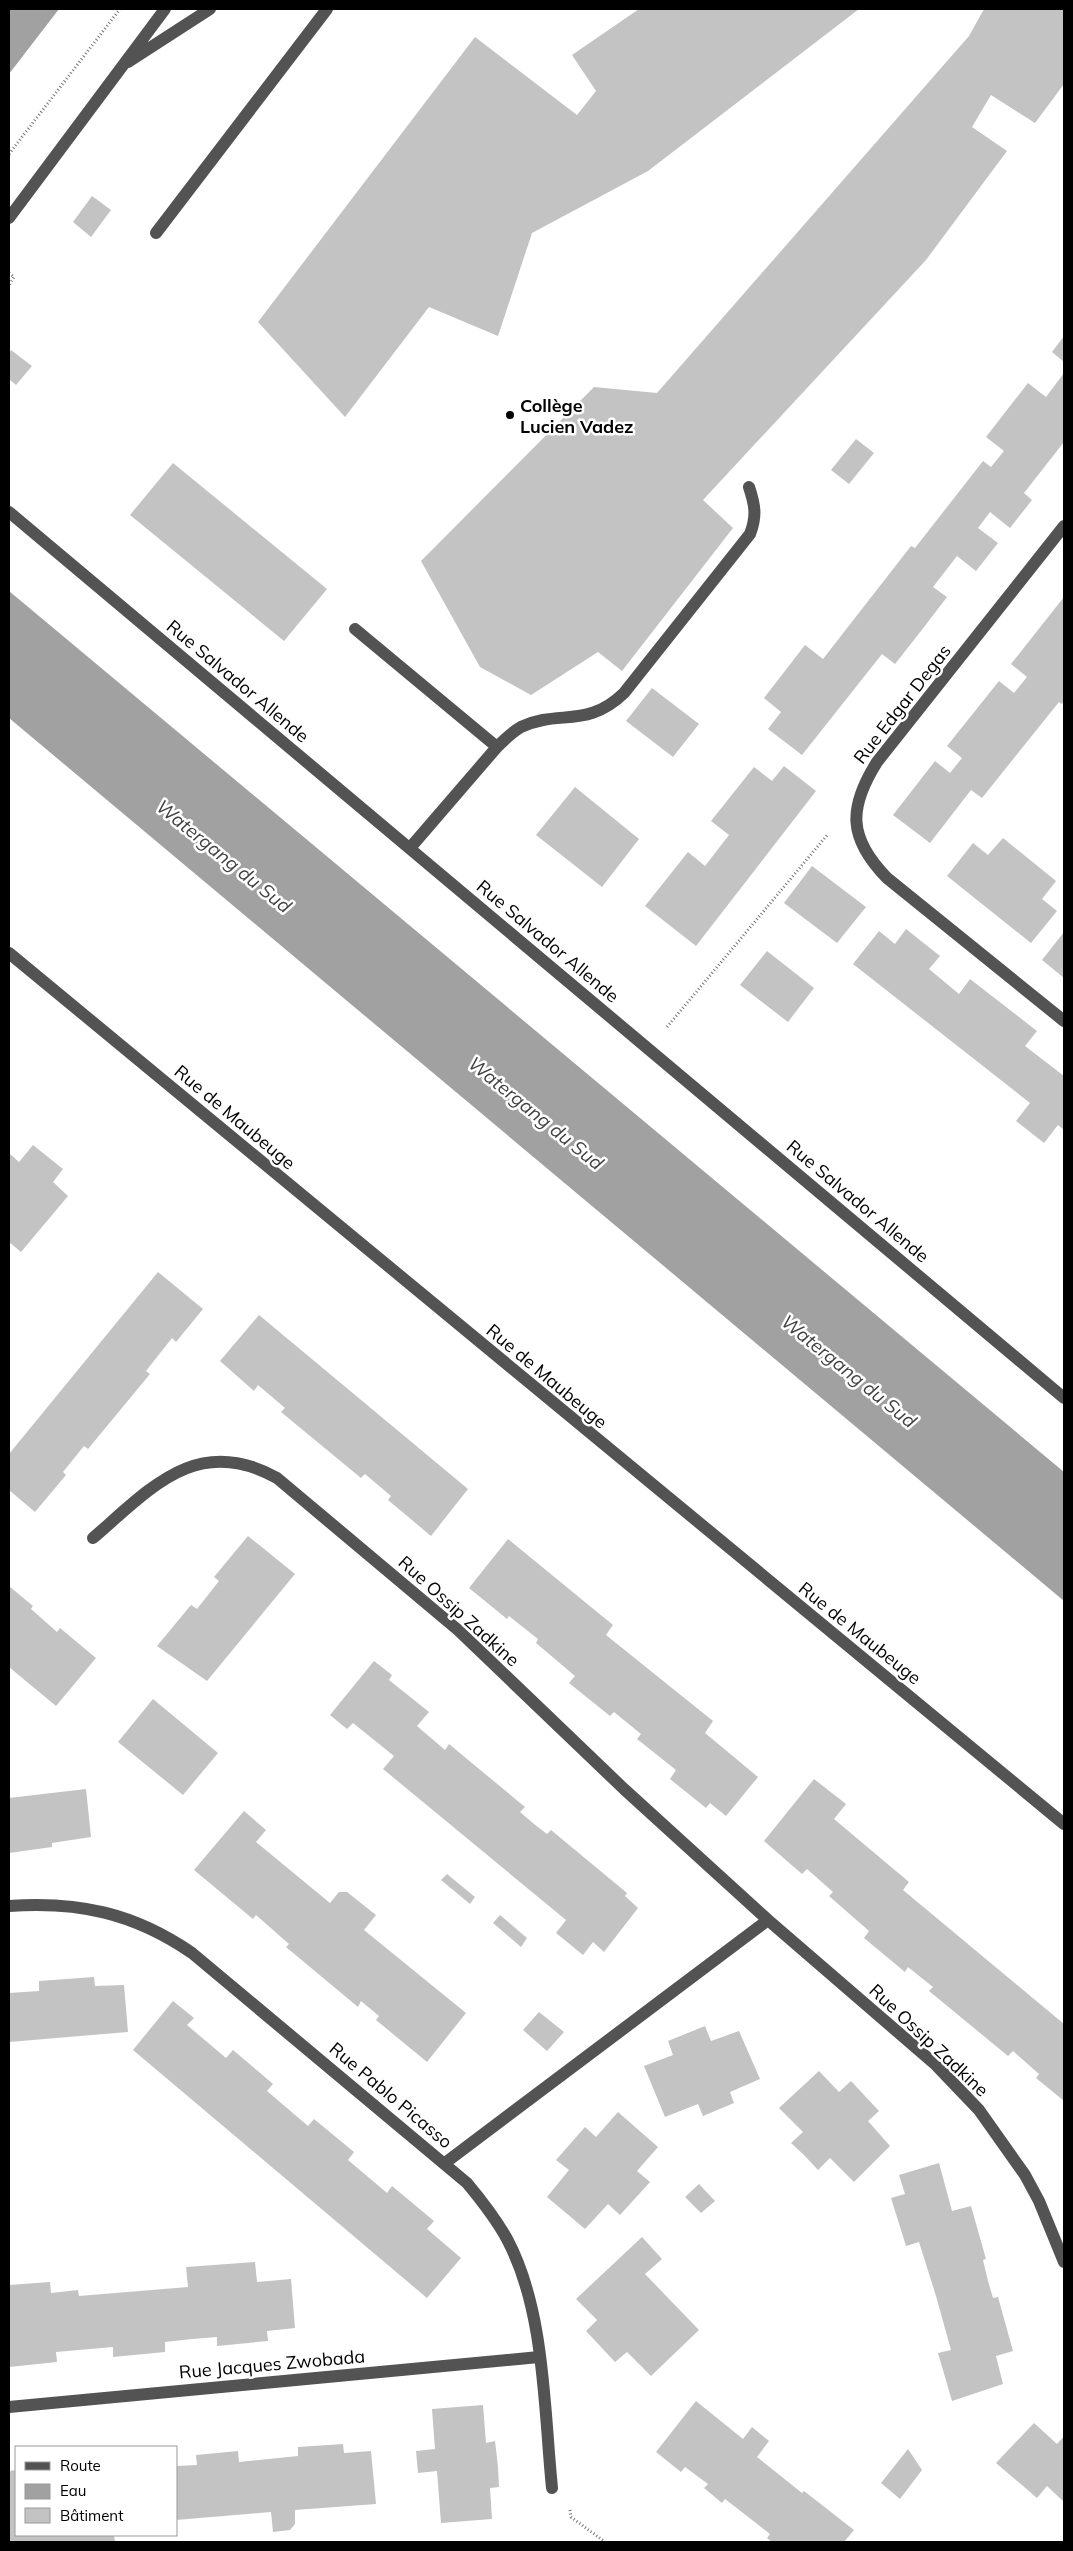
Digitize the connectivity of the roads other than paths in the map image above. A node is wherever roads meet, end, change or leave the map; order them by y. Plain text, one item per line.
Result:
1 (165, 9) edge
2 (210, 9) edge
3 (327, 9) edge
4 (120, 68) junction
5 (9, 218) edge
6 (156, 233) dead end
7 (749, 488) dead end
8 (9, 512) edge
9 (1064, 526) edge
10 (355, 629) dead end
11 (497, 747) junction
12 (410, 848) junction
13 (9, 952) edge
14 (1064, 1021) edge
15 (1064, 1398) edge
16 (93, 1538) dead end
17 (1064, 1824) edge
18 (9, 1906) edge
19 (768, 1920) junction
20 (446, 2163) junction
21 (1064, 2262) edge
22 (539, 2357) junction
23 (9, 2407) edge
24 (552, 2488) road end

1 - 4 street
2 - 4 street
3 - 6 street
4 - 5 street
7 - 11 street
8 - 12 street, Rue Salvador Allende
9 - 14 street, Rue Edgar Degas
10 - 11 street
11 - 12 street
12 - 15 street, Rue Salvador Allende
13 - 17 street, Rue de Maubeuge
16 - 19 street, Rue Ossip Zadkine
18 - 20 street, Rue Pablo Picasso
19 - 20 street
19 - 21 street, Rue Ossip Zadkine
20 - 22 street, Rue Pablo Picasso
22 - 23 street, Rue Jacques Zwobada
22 - 24 street, Rue Pablo Picasso

